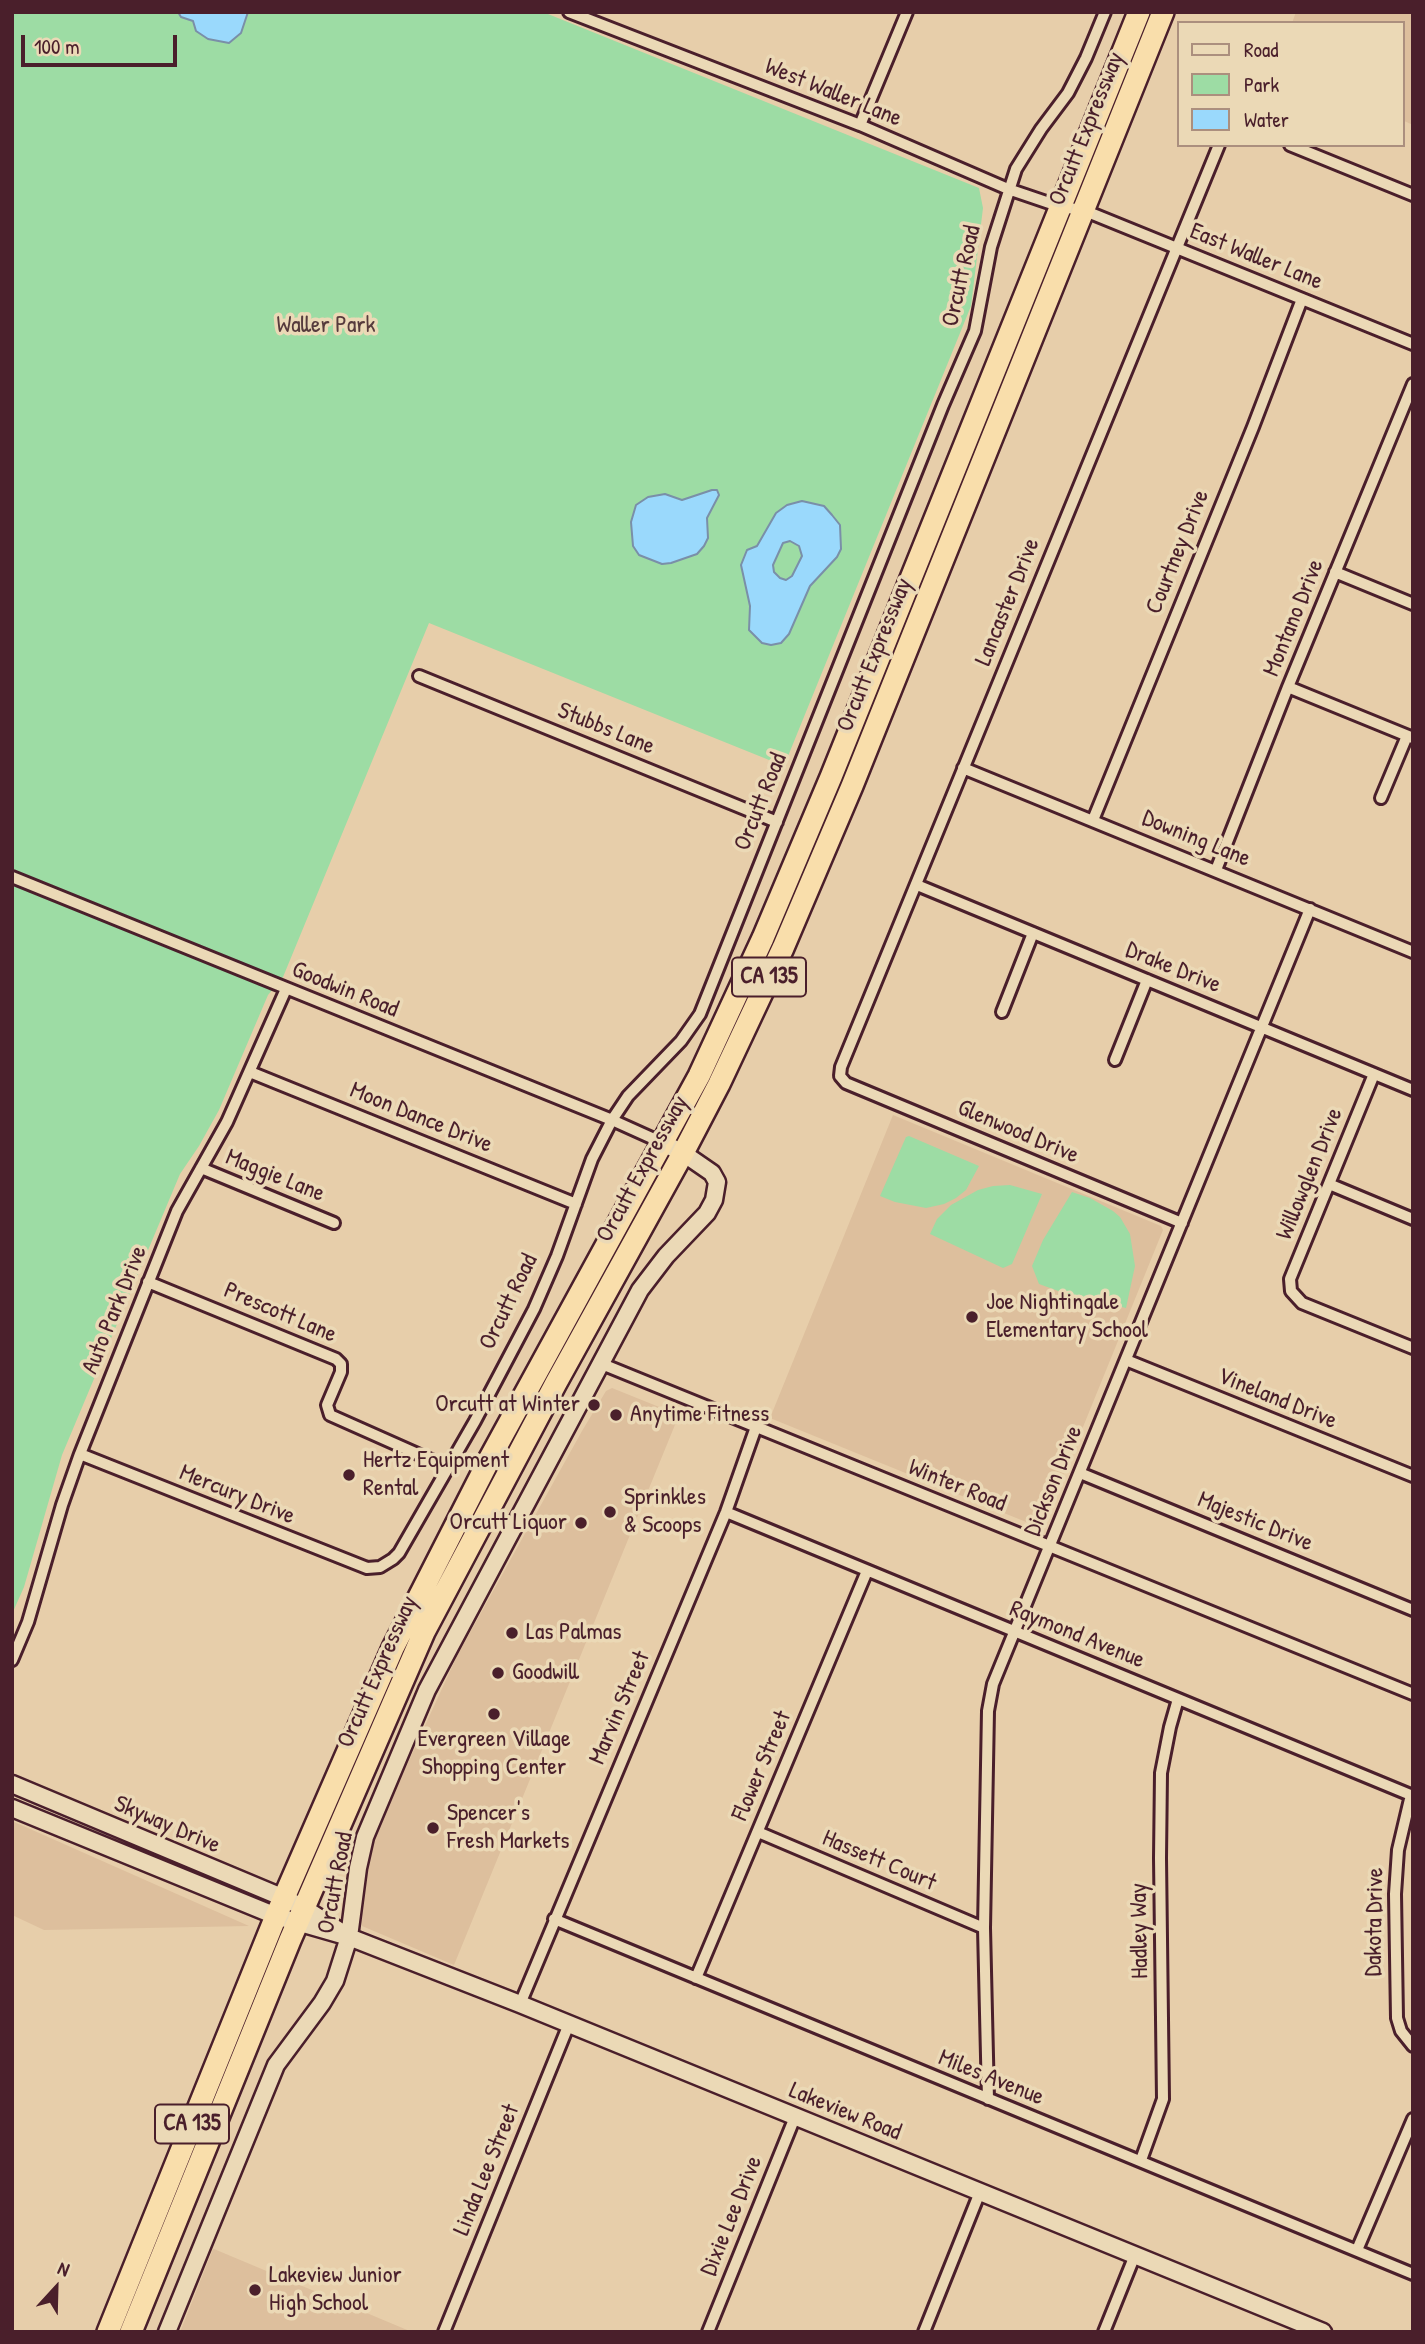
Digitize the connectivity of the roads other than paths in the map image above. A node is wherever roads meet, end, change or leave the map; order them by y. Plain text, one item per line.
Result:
1 (569, 12) edge
2 (907, 12) edge
3 (1105, 12) edge
4 (1139, 12) edge
5 (1163, 12) edge
6 (860, 125) junction
7 (1218, 147) edge
8 (1295, 147) edge
9 (1008, 189) junction
10 (1413, 195) edge
11 (1061, 206) junction
12 (1083, 210) junction
13 (1176, 247) junction
14 (1302, 299) junction
15 (1413, 344) edge
16 (1413, 384) edge
17 (1335, 572) junction
18 (1413, 604) edge
19 (419, 676) dead end
20 (1288, 687) junction
21 (1410, 737) edge
22 (963, 768) junction
23 (1381, 798) dead end
24 (1093, 820) junction
25 (777, 822) junction
26 (1216, 870) junction
27 (12, 877) edge
28 (917, 885) junction
29 (1310, 909) junction
30 (1034, 933) junction
31 (1413, 952) edge
32 (1147, 980) junction
33 (286, 989) junction
34 (1002, 1012) dead end
35 (1262, 1028) junction
36 (1115, 1060) dead end
37 (250, 1072) junction
38 (1374, 1074) junction
39 (840, 1076) joint
40 (1413, 1090) edge
41 (612, 1120) junction
42 (663, 1143) junction
43 (683, 1153) junction
44 (201, 1168) junction
45 (1329, 1184) junction
46 (576, 1204) junction
47 (1413, 1219) edge
48 (334, 1223) dead end
49 (1182, 1223) junction
50 (148, 1282) junction
51 (1413, 1348) edge
52 (1126, 1360) junction
53 (602, 1364) junction
54 (755, 1427) junction
55 (80, 1454) junction
56 (447, 1467) junction
57 (1080, 1473) junction
58 (1413, 1476) edge
59 (726, 1512) junction
60 (1050, 1547) junction
61 (380, 1567) joint
62 (867, 1571) junction
63 (1413, 1610) edge
64 (1015, 1632) junction
65 (12, 1660) edge
66 (1413, 1694) edge
67 (1178, 1699) junction
68 (12, 1784) edge
69 (1412, 1796) edge
70 (12, 1808) edge
71 (758, 1832) junction
72 (280, 1907) junction
73 (301, 1916) junction
74 (554, 1919) junction
75 (984, 1928) junction
76 (349, 1937) junction
77 (696, 1978) junction
78 (520, 2004) junction
79 (569, 2024) junction
80 (1413, 2046) edge
81 (988, 2099) junction
82 (795, 2117) junction
83 (1413, 2119) edge
84 (1141, 2160) junction
85 (980, 2192) junction
86 (1357, 2250) junction
87 (1135, 2255) junction
88 (1413, 2274) edge
89 (108, 2332) edge
90 (131, 2332) edge
91 (167, 2332) edge
92 (444, 2332) edge
93 (708, 2332) edge
94 (924, 2332) edge
95 (1104, 2332) edge
96 (1323, 2332) edge

1 - 6 street, West Waller Lane
2 - 6 street
3 - 9 street, Orcutt Road
4 - 11 highway, Orcutt Expressway / CA 135
5 - 12 highway, Orcutt Expressway / CA 135
6 - 9 street, West Waller Lane
7 - 13 street, Lancaster Drive
8 - 10 street
9 - 11 street, West Waller Lane
9 - 25 street, Orcutt Road
11 - 12 street, West Waller Lane
11 - 42 highway, Orcutt Expressway / CA 135
12 - 13 street, East Waller Lane
12 - 43 highway, Orcutt Expressway / CA 135
13 - 14 street, East Waller Lane
13 - 22 street, Lancaster Drive
14 - 15 street, East Waller Lane
14 - 24 street, Courtney Drive
16 - 17 street, Montano Drive
17 - 18 street
17 - 20 street, Montano Drive
19 - 25 street, Stubbs Lane
20 - 21 street
20 - 26 street, Montano Drive
21 - 23 street
22 - 24 street, Downing Lane
22 - 28 street, Lancaster Drive
24 - 26 street, Downing Lane
25 - 41 street, Orcutt Road
26 - 29 street, Downing Lane
27 - 33 street, Goodwin Road
28 - 30 street, Drake Drive
28 - 39 street, Lancaster Drive
29 - 31 street, Downing Lane
29 - 35 street, Dickson Drive
30 - 32 street, Drake Drive
30 - 34 street
32 - 35 street, Drake Drive
32 - 36 street
33 - 37 street, Auto Park Drive
33 - 41 street, Goodwin Road
35 - 38 street, Drake Drive
35 - 49 street, Dickson Drive
37 - 44 street, Auto Park Drive
37 - 46 street, Moon Dance Drive
38 - 40 street, Drake Drive
38 - 45 street, Willowglen Drive
39 - 49 street, Glenwood Drive
41 - 42 street, Goodwin Road
41 - 46 street, Orcutt Road
42 - 43 main road, Orcutt Road
42 - 72 highway, Orcutt Expressway / CA 135
43 - 53 main road, Orcutt Road
43 - 73 highway, Orcutt Expressway / CA 135
44 - 48 street, Maggie Lane
44 - 50 street, Auto Park Drive
45 - 47 street
45 - 51 street, Willowglen Drive
46 - 56 street, Orcutt Road
49 - 52 street, Dickson Drive
50 - 55 street, Auto Park Drive
50 - 56 street, Prescott Lane
52 - 57 street, Dickson Drive
52 - 58 street, Vineland Drive
53 - 54 street, Winter Road
53 - 76 main road, Orcutt Road
54 - 59 street, Marvin Street
54 - 60 street, Winter Road
55 - 61 street, Mercury Drive
55 - 65 street, Auto Park Drive
56 - 61 street, Orcutt Road
57 - 60 street, Dickson Drive
57 - 63 street, Majestic Drive
59 - 62 street, Raymond Avenue
59 - 74 street, Marvin Street
60 - 64 street, Dickson Drive
60 - 66 street, Winter Road
62 - 64 street, Raymond Avenue
62 - 71 street, Flower Street
64 - 67 street, Raymond Avenue
64 - 75 street, Dickson Drive
67 - 69 street, Raymond Avenue
67 - 84 street, Hadley Way
68 - 72 main road, Skyway Drive
69 - 80 street, Dakota Drive
70 - 72 main road, Skyway Drive
71 - 75 street, Hassett Court
71 - 77 street, Flower Street
72 - 73 main road, Skyway Drive
72 - 89 highway, Orcutt Expressway / CA 135
73 - 76 main road, Lakeview Road
73 - 90 highway, Orcutt Expressway / CA 135
74 - 77 street, Miles Avenue
74 - 78 street, Marvin Street
75 - 81 street, Dickson Drive
76 - 78 main road, Lakeview Road
76 - 91 main road, Orcutt Road
77 - 81 street, Miles Avenue
78 - 79 main road, Lakeview Road
79 - 82 main road, Lakeview Road
79 - 92 street, Linda Lee Street
81 - 84 street, Miles Avenue
82 - 85 main road, Lakeview Road
82 - 93 street, Dixie Lee Drive
83 - 86 street
84 - 86 street, Miles Avenue
85 - 87 main road, Lakeview Road
85 - 94 street
86 - 88 street, Miles Avenue
87 - 95 street
87 - 96 main road, Lakeview Road

